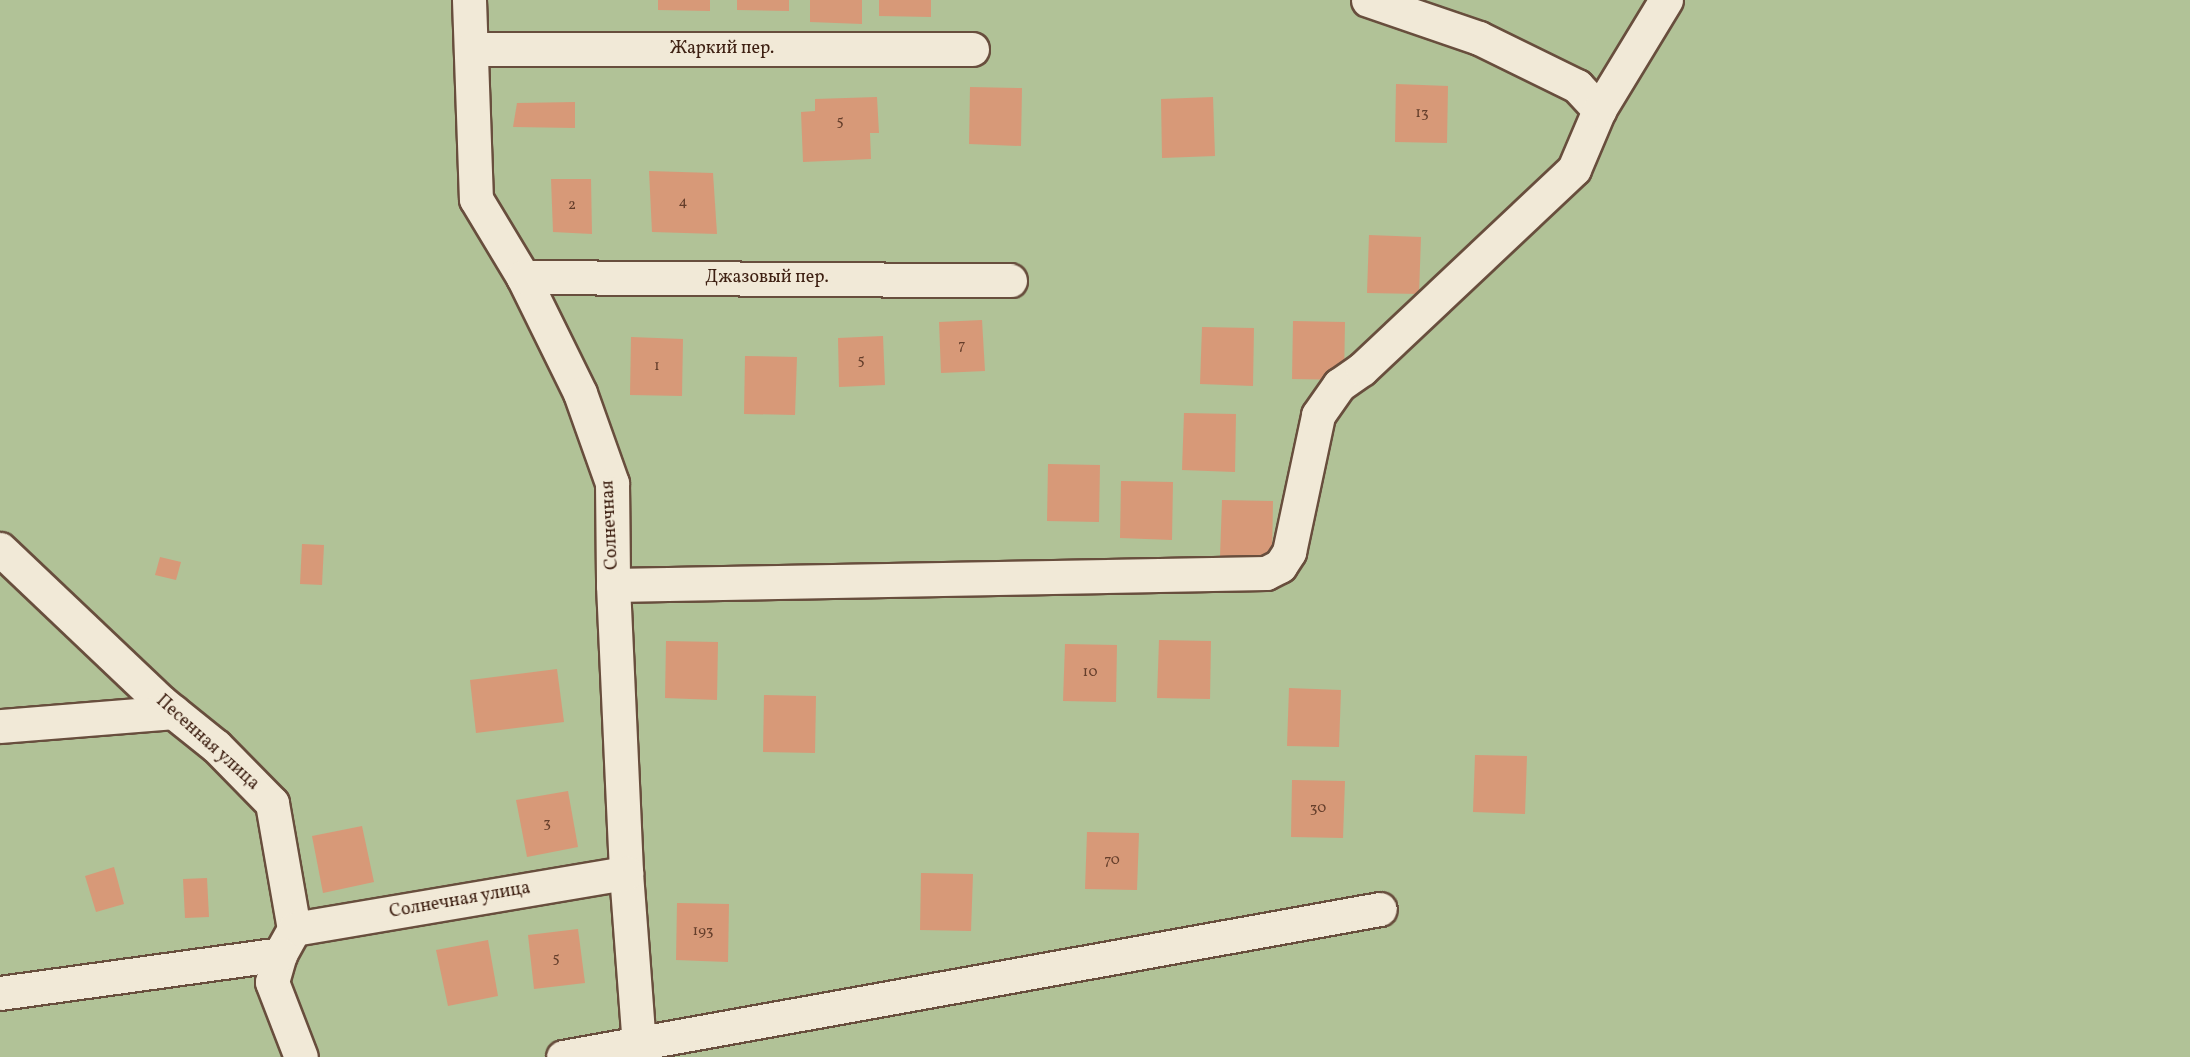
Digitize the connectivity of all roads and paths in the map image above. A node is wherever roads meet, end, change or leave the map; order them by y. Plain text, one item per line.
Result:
1 (469, 0) edge
2 (1368, 0) edge
3 (1666, 0) edge
4 (471, 49) junction
5 (972, 49) dead end
6 (1599, 110) junction
7 (523, 277) junction
8 (1010, 280) dead end
9 (0, 549) edge
10 (613, 585) junction
11 (173, 712) junction
12 (0, 726) edge
13 (626, 873) junction
14 (1380, 909) dead end
15 (287, 942) junction
16 (0, 993) edge
17 (639, 1045) junction
18 (301, 1057) edge
19 (563, 1057) edge

1 - 4 street, Солнечная
2 - 6 street
3 - 6 street
4 - 5 street, Жаркий пер.
4 - 7 street, Солнечная
6 - 10 street
7 - 8 street, Джазовый пер.
7 - 10 street, Солнечная
9 - 11 street, Песенная улица
10 - 13 street, Солнечная
11 - 12 street
11 - 15 street, Песенная улица
13 - 15 street, Солнечная улица
13 - 17 street, Солнечная
14 - 17 street
15 - 16 street, Солнечная улица
15 - 18 street, Песенная улица
17 - 19 street

